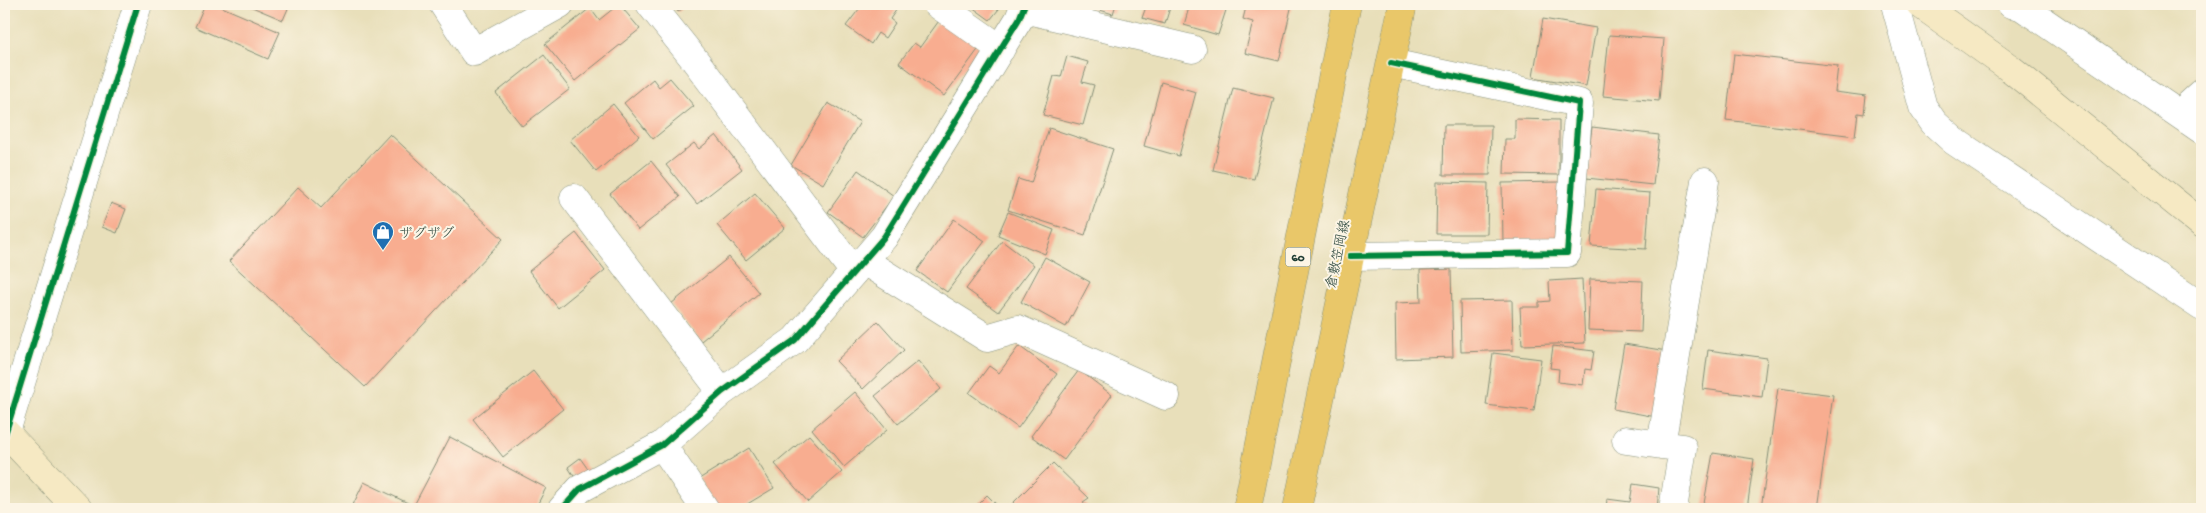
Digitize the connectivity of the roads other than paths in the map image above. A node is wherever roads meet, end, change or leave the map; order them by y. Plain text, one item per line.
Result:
1 (138, 4) edge
2 (443, 4) edge
3 (560, 4) edge
4 (650, 4) edge
5 (937, 4) edge
6 (1347, 4) edge
7 (1403, 4) edge
8 (1894, 4) edge
9 (1920, 4) edge
10 (2012, 4) edge
11 (1024, 6) edge
12 (1001, 48) junction
13 (1192, 49) dead end
14 (1391, 63) junction
15 (2202, 93) edge
16 (2179, 114) junction
17 (2202, 130) edge
18 (1705, 182) dead end
19 (574, 198) dead end
20 (2202, 224) edge
21 (1350, 256) junction
22 (859, 266) junction
23 (2202, 307) edge
24 (722, 392) junction
25 (1166, 396) dead end
26 (4, 434) edge
27 (1626, 440) dead end
28 (662, 445) junction
29 (1660, 445) junction
30 (78, 509) edge
31 (562, 509) edge
32 (705, 509) edge
33 (1247, 509) edge
34 (1297, 509) edge
35 (1673, 509) edge

1 - 26 street
2 - 3 street
4 - 22 street
5 - 12 street
6 - 33 main road, 60
7 - 14 main road, 倉敷笠岡線
8 - 23 street
9 - 20 street
10 - 16 street
11 - 12 street
11 - 13 street
12 - 22 street
14 - 21 main road, 倉敷笠岡線
14 - 21 street
15 - 16 street
16 - 17 street
18 - 29 street
19 - 24 street
21 - 34 main road, 倉敷笠岡線
22 - 24 street
22 - 25 street
24 - 28 street
26 - 30 street
27 - 29 street
28 - 31 street
28 - 32 street
29 - 35 street

